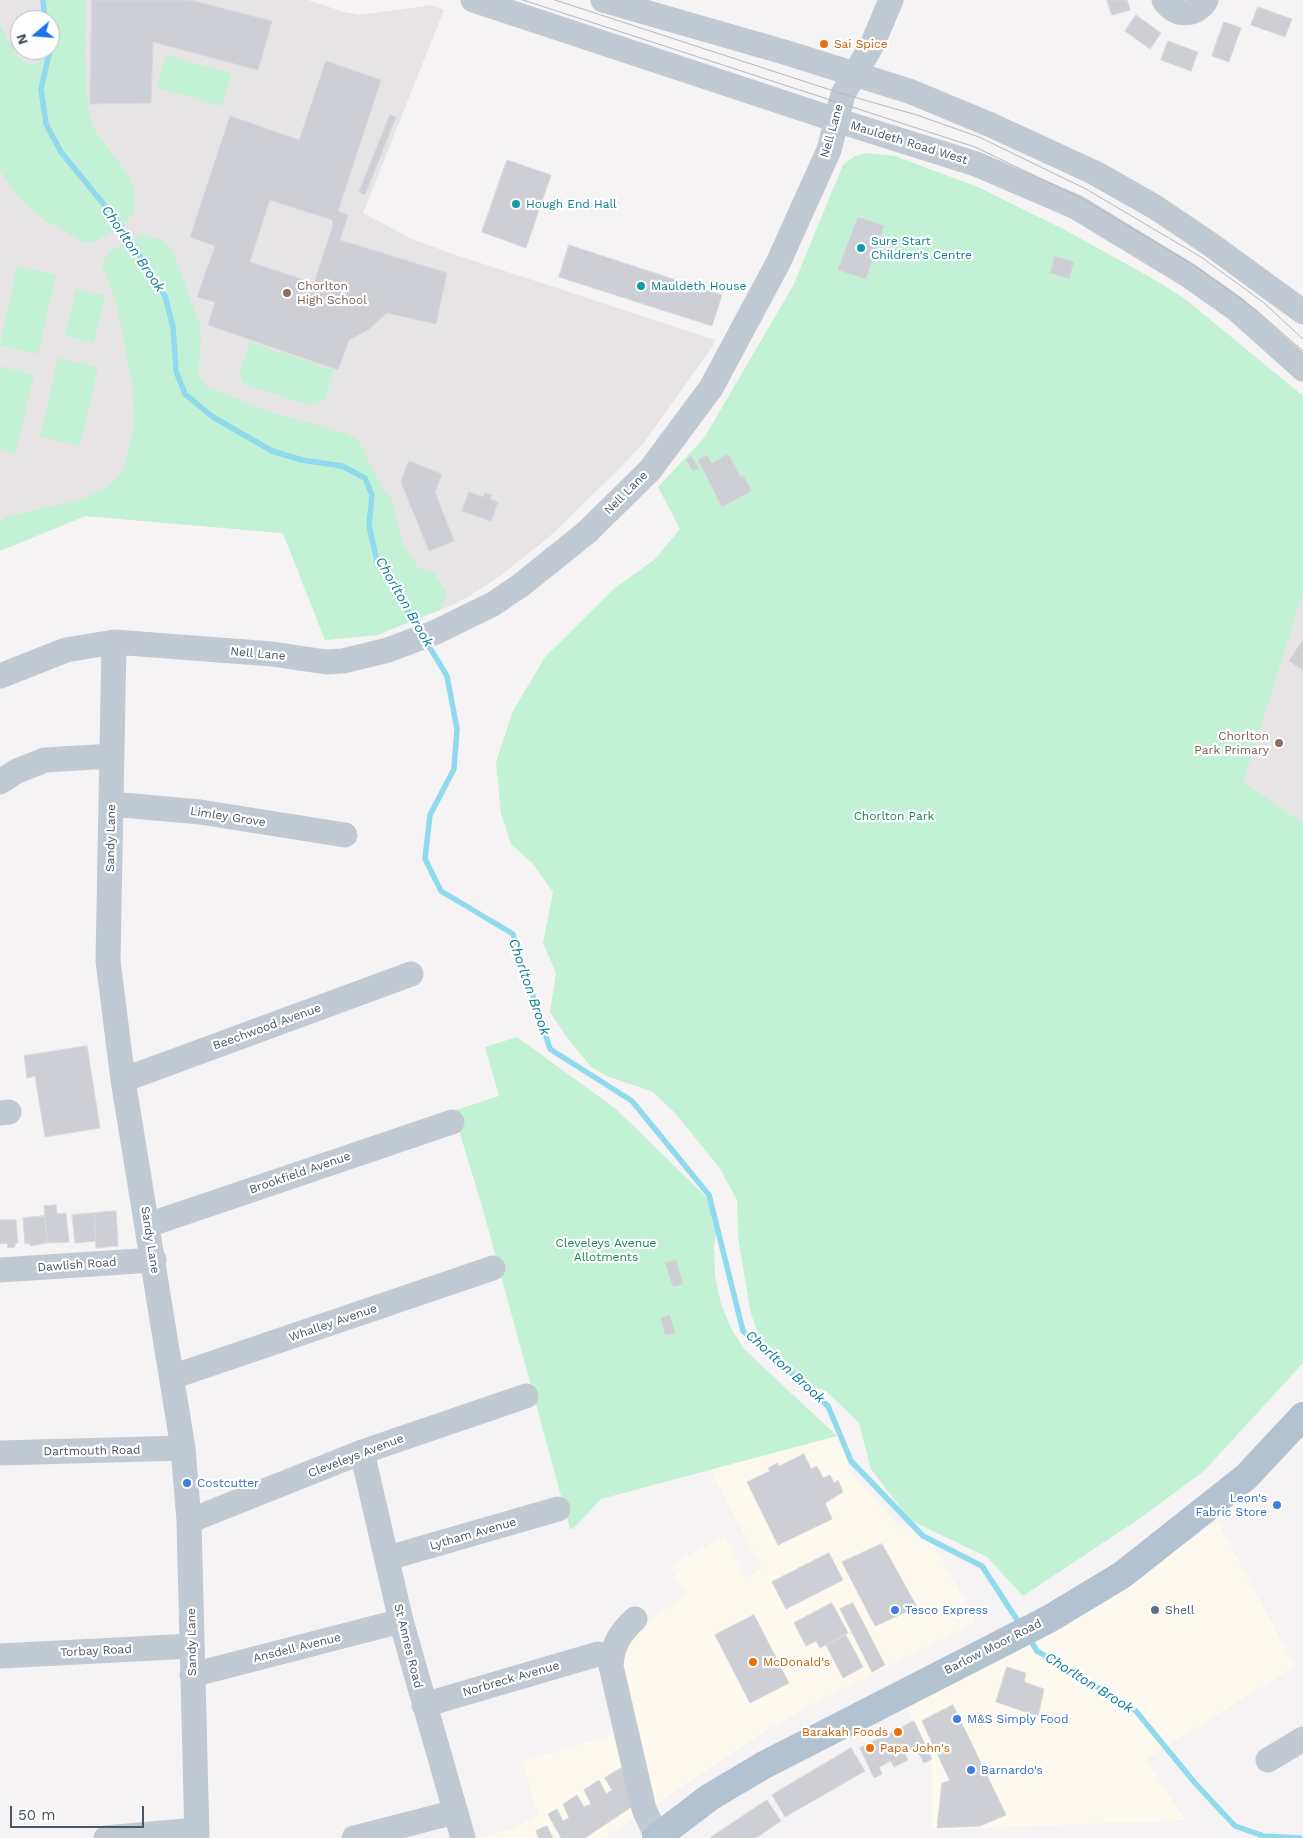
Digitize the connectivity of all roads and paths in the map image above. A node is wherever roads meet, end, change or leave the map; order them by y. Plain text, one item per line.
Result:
1 (473, 0) edge
2 (603, 0) edge
3 (892, 0) edge
4 (1164, 0) edge
5 (1206, 0) edge
6 (853, 75) junction
7 (836, 120) junction
8 (1303, 311) edge
9 (1303, 369) edge
10 (114, 642) junction
11 (0, 676) edge
12 (112, 756) junction
13 (0, 782) edge
14 (111, 804) junction
15 (345, 835) dead end
16 (411, 974) dead end
17 (123, 1080) junction
18 (452, 1122) dead end
19 (148, 1225) junction
20 (154, 1260) junction
21 (493, 1268) dead end
22 (0, 1270) edge
23 (172, 1377) junction
24 (526, 1396) dead end
25 (1303, 1416) edge
26 (183, 1448) junction
27 (362, 1452) junction
28 (0, 1453) edge
29 (558, 1510) dead end
30 (189, 1521) junction
31 (388, 1558) junction
32 (636, 1619) dead end
33 (401, 1621) junction
34 (192, 1646) junction
35 (598, 1654) dead end
36 (0, 1656) edge
37 (192, 1674) junction
38 (424, 1705) junction
39 (1303, 1739) edge
40 (1268, 1760) dead end
41 (455, 1812) junction
42 (196, 1834) edge
43 (106, 1838) edge
44 (354, 1838) edge
45 (463, 1838) edge
46 (656, 1838) edge

1 - 7 street, Mauldeth Road West
2 - 6 street
3 - 6 street, Nell Lane
4 - 5 street
6 - 7 street, Nell Lane
6 - 8 street
7 - 9 street, Mauldeth Road West
7 - 10 street, Nell Lane
10 - 11 street, Nell Lane
10 - 12 street, Sandy Lane
12 - 13 street
12 - 14 street, Sandy Lane
14 - 15 street, Limley Grove
14 - 17 street, Sandy Lane
16 - 17 street, Beechwood Avenue
17 - 19 street, Sandy Lane
18 - 19 street, Brookfield Avenue
19 - 20 street, Sandy Lane
20 - 22 street, Dawlish Road
20 - 23 street, Sandy Lane
21 - 23 street, Whalley Avenue
23 - 26 street, Sandy Lane
24 - 27 street, Cleveleys Avenue
25 - 46 main road, Barlow Moor Road
26 - 28 street, Dartmouth Road
26 - 30 street, Sandy Lane
27 - 30 street, Cleveleys Avenue
27 - 31 street, St Annes Road
29 - 31 street, Lytham Avenue
30 - 34 street, Sandy Lane
31 - 33 street, St Annes Road
32 - 46 street
33 - 37 street, Ansdell Avenue
33 - 38 street, St Annes Road
34 - 36 street, Torbay Road
34 - 37 street, Sandy Lane
35 - 38 street, Norbreck Avenue
37 - 42 street, Sandy Lane
38 - 41 street, St Annes Road
39 - 40 street
41 - 44 street
41 - 45 street, St Annes Road
42 - 43 street

